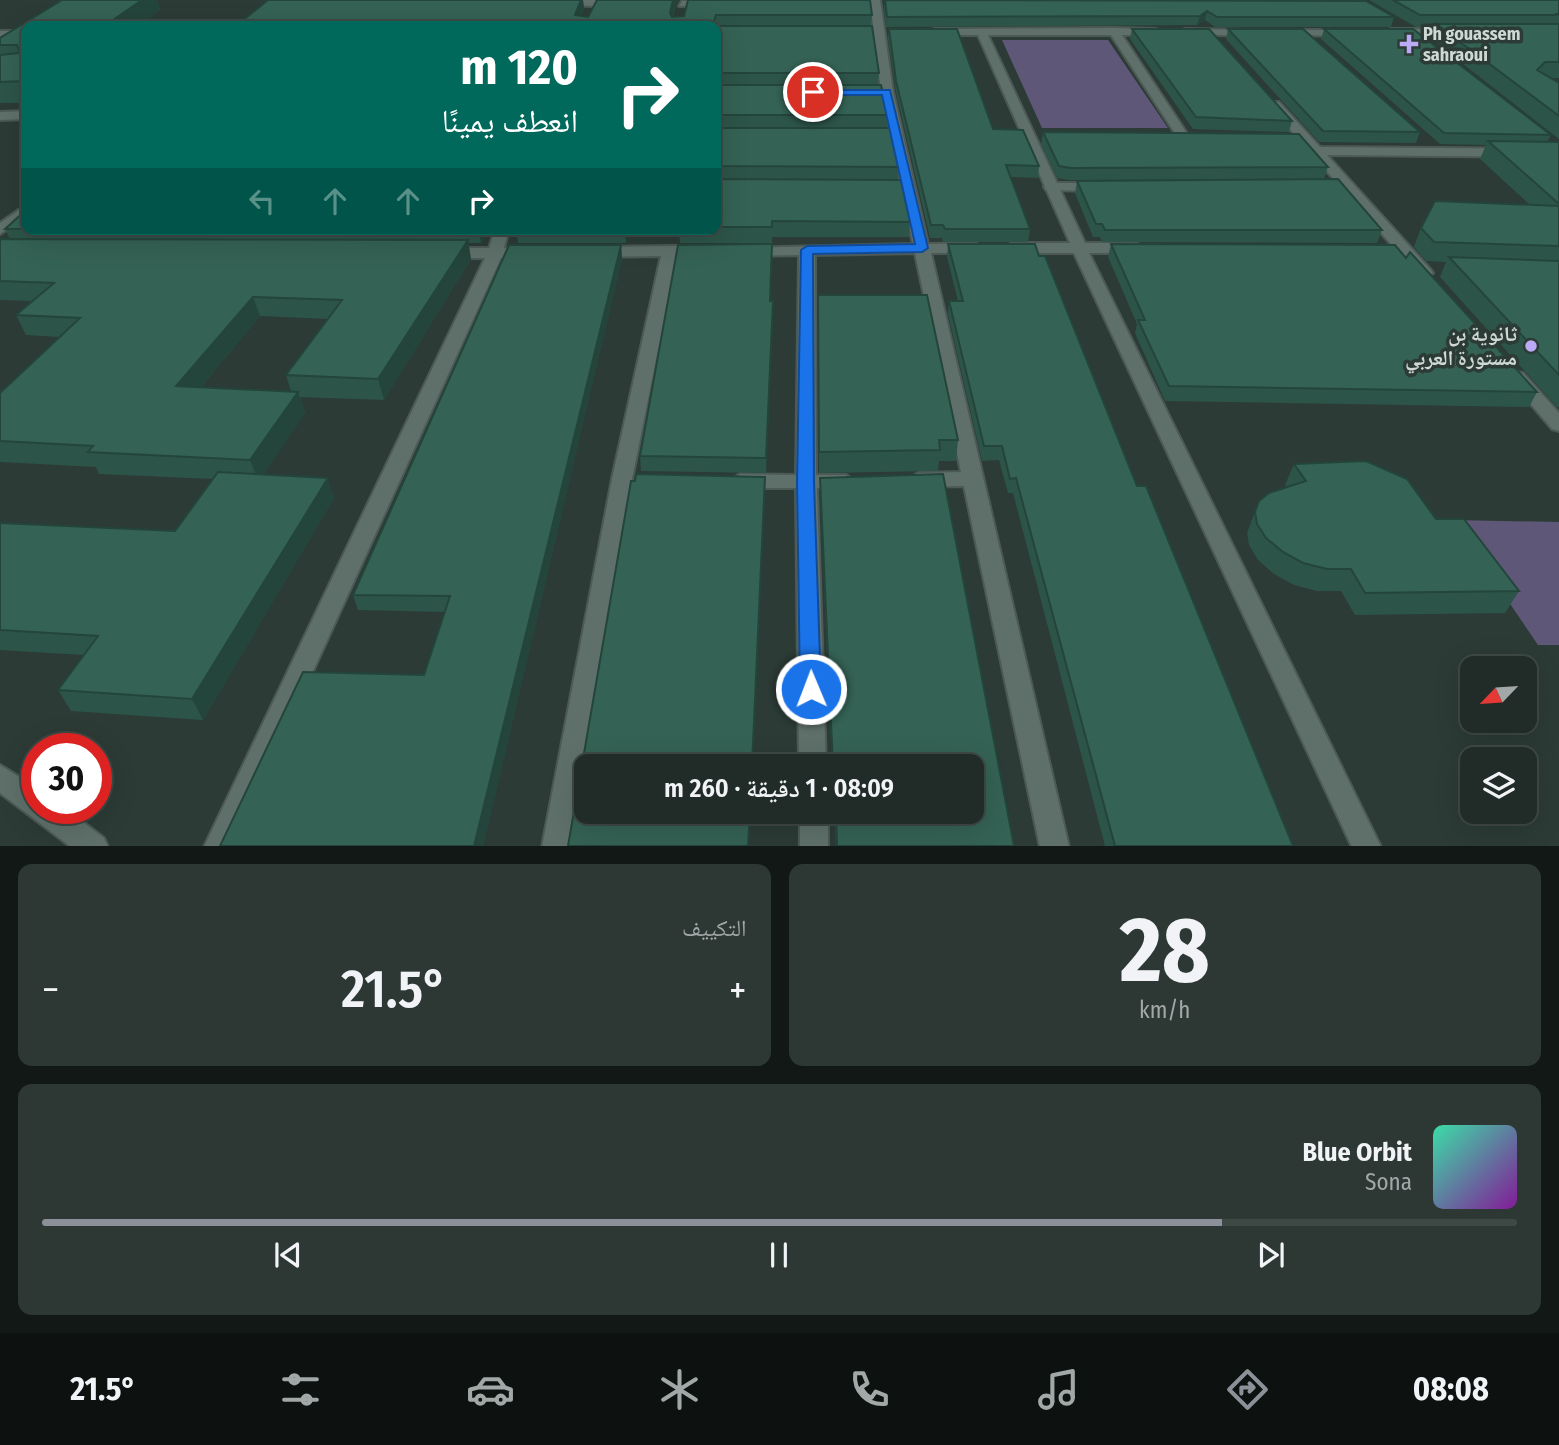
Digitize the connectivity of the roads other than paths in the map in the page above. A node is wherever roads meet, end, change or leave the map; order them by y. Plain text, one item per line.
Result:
1 (595, 1) edge
2 (539, 3) edge
3 (875, 3) edge
4 (719, 4) edge
5 (682, 6) edge
6 (1194, 14) edge
7 (589, 15) edge
8 (1388, 19) edge
9 (981, 31) junction
10 (916, 32) edge
11 (1114, 32) junction
12 (1210, 32) junction
13 (1384, 32) edge
14 (1411, 32) junction
15 (1465, 32) edge
16 (1264, 33) edge
17 (1277, 33) edge
18 (1304, 33) junction
19 (1357, 33) edge
20 (0, 34) edge
21 (21, 34) edge
22 (1432, 48) edge
23 (1324, 51) edge
24 (1228, 52) edge
25 (1262, 91) edge
26 (21, 115) edge
27 (0, 116) edge
28 (1182, 136) edge
29 (1548, 138) edge
30 (1305, 143) junction
31 (1559, 147) edge
32 (1559, 153) edge
33 (1320, 186) edge
34 (1347, 186) junction
35 (1051, 187) junction
36 (1118, 187) edge
37 (21, 213) edge
38 (0, 230) edge
39 (500, 235) edge
40 (1079, 247) junction
41 (922, 248) junction
42 (1147, 248) edge
43 (807, 250) junction
44 (670, 251) junction
45 (1379, 251) edge
46 (1406, 251) junction
47 (576, 252) edge
48 (426, 253) edge
49 (495, 253) junction
50 (549, 253) edge
51 (1429, 273) edge
52 (1504, 362) edge
53 (1559, 425) edge
54 (622, 479) junction
55 (973, 479) junction
56 (648, 480) edge
57 (904, 480) edge
58 (714, 481) edge
59 (862, 481) edge
60 (806, 482) junction
61 (813, 754) edge
62 (0, 777) edge
63 (21, 792) edge
64 (64, 824) edge
65 (814, 824) edge
66 (94, 846) edge
67 (218, 846) edge
68 (556, 846) edge
69 (814, 846) edge
70 (1055, 846) edge
71 (1367, 846) edge

1 - 2 street
1 - 7 street
3 - 41 street
4 - 5 street
6 - 12 street
8 - 14 street
9 - 10 street
9 - 11 street
9 - 35 street
11 - 12 street
11 - 28 street
12 - 16 street
12 - 24 street
13 - 14 street
14 - 15 street
14 - 22 street
17 - 18 street
18 - 19 street
18 - 23 street
20 - 21 street
25 - 30 street
26 - 27 street
29 - 31 street
30 - 32 street
30 - 34 street
33 - 34 street
34 - 46 street
35 - 36 street
35 - 40 street
37 - 38 street
39 - 49 street
40 - 41 street
40 - 42 street
40 - 71 street
41 - 43 street
41 - 55 street
43 - 44 street
43 - 60 street
44 - 47 street
44 - 54 street
45 - 46 street
46 - 51 street
48 - 49 street
49 - 50 street
49 - 67 street
52 - 53 street
54 - 56 street
54 - 68 street
55 - 57 street
55 - 70 street
58 - 60 street
59 - 60 street
60 - 61 street
62 - 63 street
64 - 66 street
65 - 69 street

